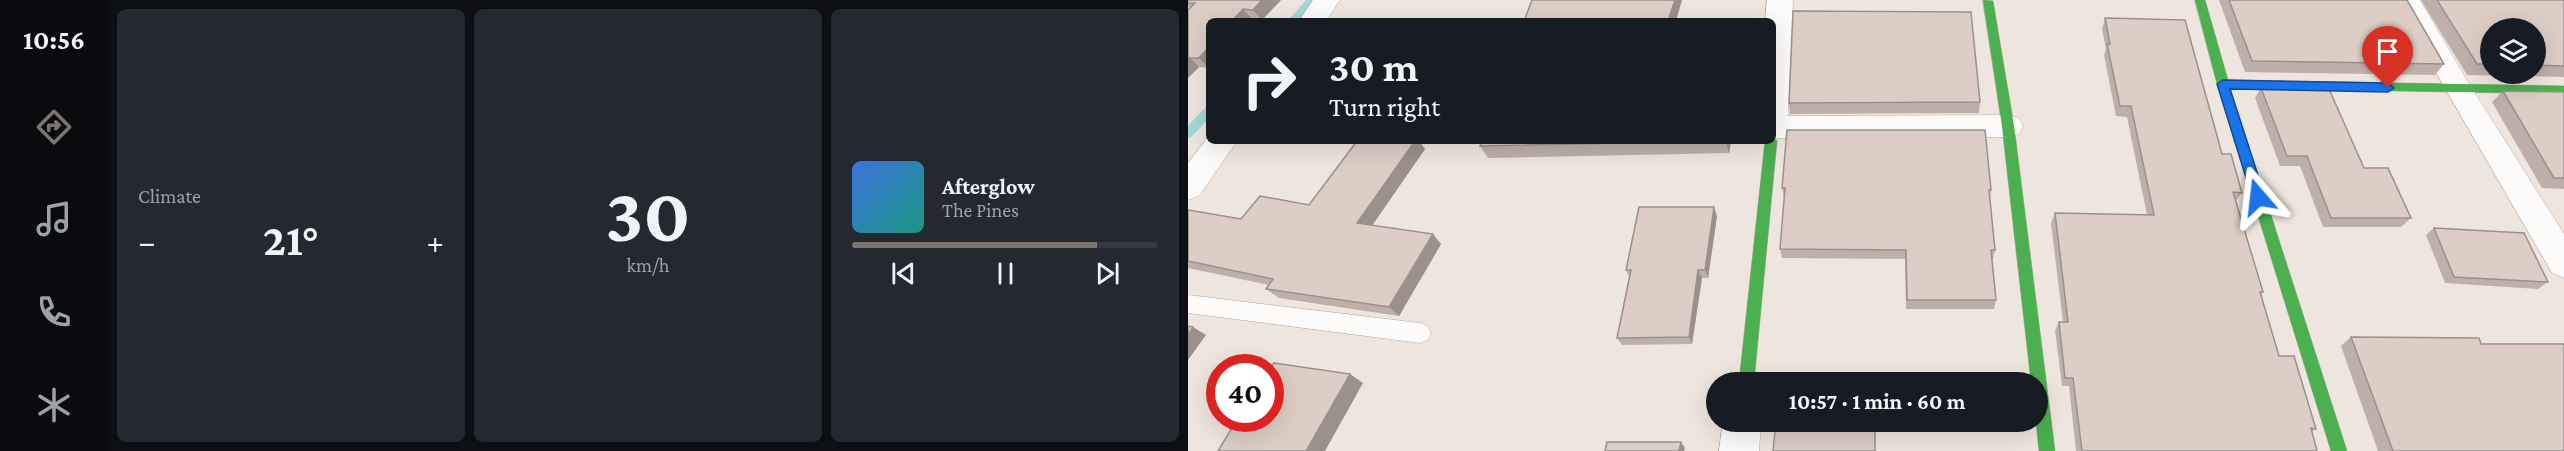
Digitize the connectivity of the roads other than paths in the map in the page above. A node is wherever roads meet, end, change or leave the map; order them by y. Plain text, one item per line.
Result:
1 (1328, 0) edge
2 (1780, 0) edge
3 (2200, 0) edge
4 (2408, 0) edge
5 (1988, 1) edge
6 (1314, 18) edge
7 (1776, 67) edge
8 (2223, 84) junction
9 (2458, 89) junction
10 (2564, 90) edge
11 (2008, 126) junction
12 (1776, 127) edge
13 (1220, 144) edge
14 (1771, 144) edge
15 (1188, 187) edge
16 (2564, 263) edge
17 (1188, 304) edge
18 (1420, 333) dead end
19 (1747, 372) edge
20 (1741, 432) edge
21 (1739, 451) edge
22 (2047, 451) edge
23 (2339, 451) edge

1 - 6 street
2 - 7 street
3 - 8 street
4 - 9 street
5 - 11 street
8 - 9 street
8 - 23 street
9 - 10 street
9 - 16 street
11 - 12 street
11 - 22 street
13 - 15 street
14 - 19 street
17 - 18 lane
20 - 21 street

